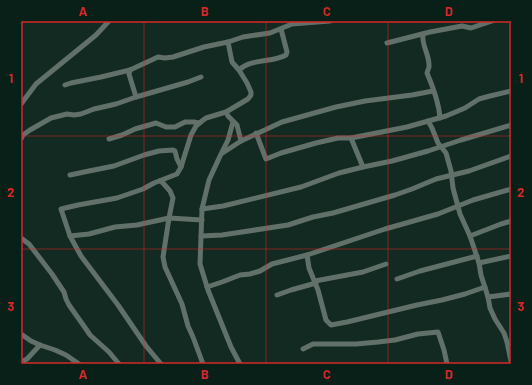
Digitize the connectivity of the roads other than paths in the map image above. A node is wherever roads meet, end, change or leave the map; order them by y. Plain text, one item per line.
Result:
1 (109, 21) edge
2 (330, 21) edge
3 (492, 21) edge
4 (281, 29) junction
5 (423, 34) junction
6 (228, 42) junction
7 (387, 43) dead end
8 (130, 70) junction
9 (239, 70) junction
10 (201, 77) dead end
11 (65, 85) dead end
12 (433, 91) junction
13 (511, 92) edge
14 (136, 97) junction
15 (21, 104) edge
16 (226, 112) junction
17 (440, 118) junction
18 (428, 121) junction
19 (234, 122) junction
20 (199, 123) junction
21 (511, 125) edge
22 (256, 133) junction
23 (350, 138) junction
24 (21, 139) edge
25 (109, 139) dead end
26 (228, 140) junction
27 (241, 141) junction
28 (235, 144) junction
29 (442, 147) junction
30 (221, 154) junction
31 (511, 156) edge
32 (181, 167) junction
33 (363, 167) junction
34 (70, 174) dead end
35 (451, 176) junction
36 (160, 181) junction
37 (511, 189) edge
38 (458, 206) junction
39 (202, 209) junction
40 (168, 218) junction
41 (202, 220) junction
42 (511, 221) edge
43 (70, 236) junction
44 (201, 236) junction
45 (470, 236) junction
46 (21, 238) edge
47 (307, 255) junction
48 (477, 256) junction
49 (511, 256) edge
50 (479, 263) junction
51 (386, 264) dead end
52 (397, 279) dead end
53 (315, 282) junction
54 (207, 287) junction
55 (485, 287) junction
56 (511, 294) edge
57 (277, 296) dead end
58 (488, 298) junction
59 (21, 334) edge
60 (40, 345) junction
61 (303, 349) dead end
62 (21, 362) edge
63 (511, 362) edge
64 (79, 364) edge
65 (119, 364) edge
66 (161, 364) edge
67 (203, 364) edge
68 (240, 364) edge
69 (447, 364) edge

1 - 15 street
2 - 4 street
3 - 5 street
4 - 6 street
4 - 9 street
5 - 7 street
5 - 12 street
6 - 8 street
6 - 9 street
8 - 11 street
8 - 14 street
9 - 16 street
10 - 14 street
12 - 17 street
12 - 22 street
13 - 17 street
14 - 24 street
16 - 19 street
16 - 20 street
17 - 18 street
18 - 23 street
18 - 29 street
19 - 26 street
19 - 27 street
20 - 25 street
20 - 32 street
21 - 29 street
22 - 23 street
22 - 27 street
23 - 33 street
26 - 28 street
26 - 30 street
27 - 28 street
28 - 30 street
29 - 33 street
29 - 35 street
30 - 39 street
31 - 35 street
32 - 34 street
32 - 36 street
33 - 39 street
35 - 38 street
35 - 44 street
36 - 40 street
36 - 43 street
37 - 38 street
38 - 45 street
38 - 47 street
39 - 41 street
40 - 41 street
40 - 43 street
40 - 67 street
41 - 44 street
42 - 45 street
43 - 66 street
44 - 54 street
45 - 48 street
46 - 65 street
47 - 53 street
47 - 54 street
48 - 50 street
48 - 52 street
49 - 50 street
50 - 55 street
51 - 53 street
53 - 55 street
53 - 57 street
54 - 68 street
55 - 58 street
56 - 58 street
58 - 63 street
59 - 60 street
60 - 62 street
60 - 64 street
61 - 69 street

